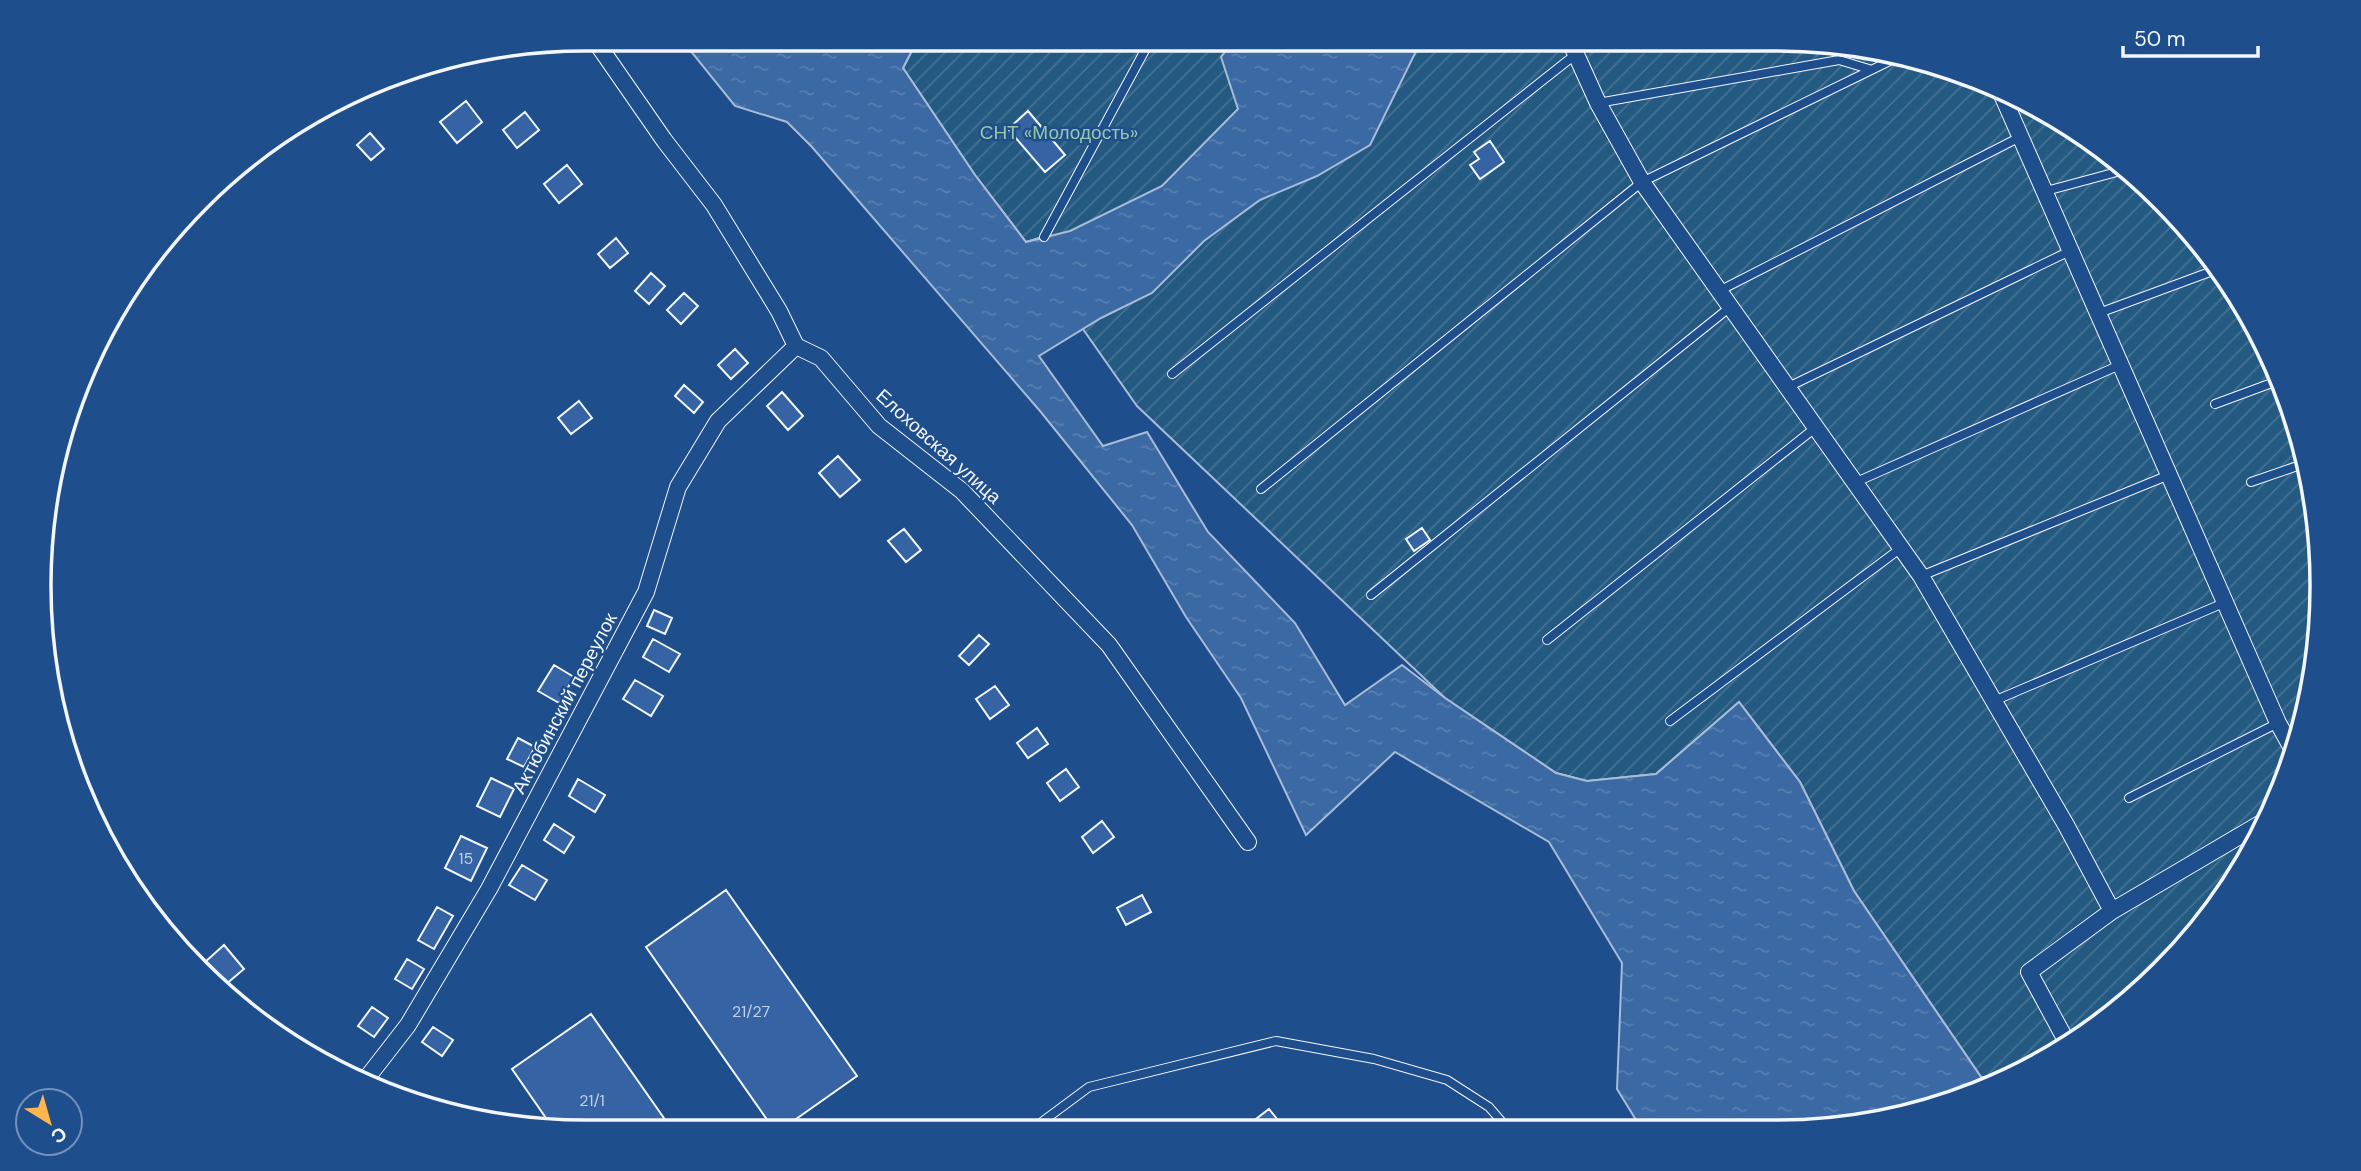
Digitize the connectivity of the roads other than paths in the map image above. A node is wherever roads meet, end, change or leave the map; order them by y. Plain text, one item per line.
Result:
1 (603, 51) edge
2 (1145, 51) edge
3 (1567, 51) edge
4 (1574, 51) edge
5 (1885, 62) edge
6 (1869, 69) junction
7 (1598, 103) junction
8 (2006, 103) edge
9 (2022, 136) junction
10 (2115, 172) edge
11 (1642, 182) junction
12 (2046, 191) junction
13 (1044, 237) dead end
14 (2071, 250) junction
15 (2209, 272) edge
16 (1718, 292) junction
17 (1729, 308) junction
18 (2099, 313) junction
19 (796, 345) junction
20 (2122, 364) junction
21 (1172, 374) dead end
22 (2271, 383) edge
23 (1786, 388) junction
24 (2214, 404) dead end
25 (1815, 428) junction
26 (2297, 466) edge
27 (2169, 475) junction
28 (2251, 482) dead end
29 (1854, 483) junction
30 (1261, 488) dead end
31 (1901, 548) junction
32 (1921, 576) junction
33 (1371, 595) dead end
34 (2226, 602) junction
35 (1546, 640) dead end
36 (1994, 701) junction
37 (1670, 721) dead end
38 (2278, 723) junction
39 (2287, 740) edge
40 (2129, 798) dead end
41 (2251, 829) edge
42 (1248, 842) dead end
43 (2112, 911) junction
44 (2063, 1036) edge
45 (370, 1075) edge
46 (1044, 1120) edge
47 (1500, 1120) edge

1 - 19 street
2 - 13 lane
3 - 21 lane
4 - 7 street
5 - 6 lane
6 - 7 lane
6 - 11 lane
7 - 11 street
8 - 9 street
9 - 12 street
9 - 16 lane
10 - 12 lane
11 - 16 street
11 - 30 lane
12 - 14 street
14 - 18 street
14 - 23 lane
15 - 18 lane
16 - 17 street
17 - 23 street
17 - 33 lane
18 - 20 street
19 - 42 street, Елоховская улица
19 - 45 street, Актюбинский переулок
20 - 27 street
20 - 29 lane
22 - 24 lane
23 - 25 street
25 - 29 street
25 - 35 lane
26 - 28 lane
27 - 32 lane
27 - 34 street
29 - 31 street
31 - 32 street
31 - 37 lane
32 - 36 street
34 - 36 lane
34 - 38 street
36 - 43 street
38 - 39 street
38 - 40 lane
41 - 43 street
43 - 44 street
46 - 47 lane

